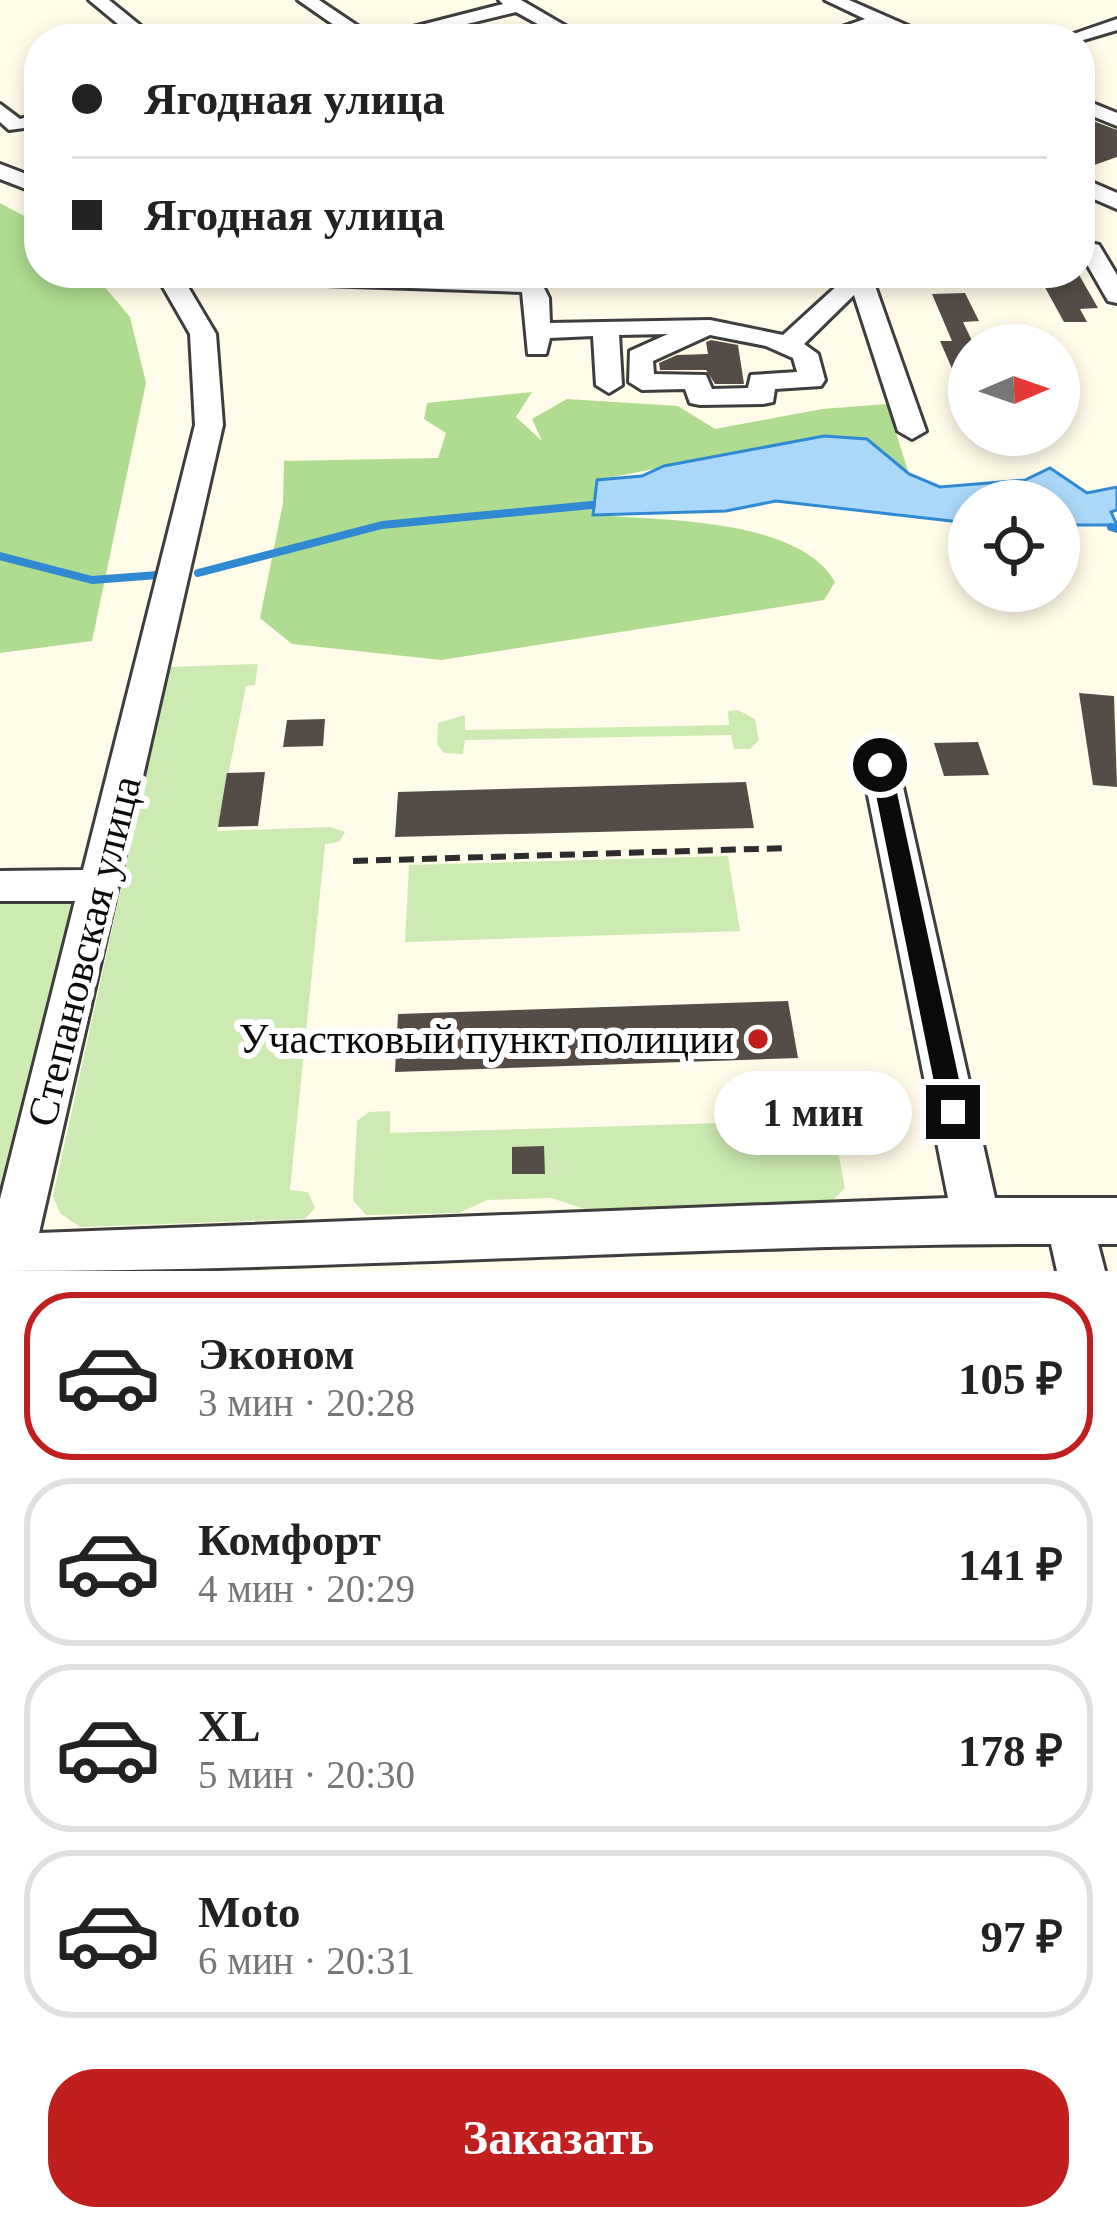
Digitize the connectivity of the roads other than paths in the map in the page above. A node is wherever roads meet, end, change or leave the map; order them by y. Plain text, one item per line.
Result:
1 (98, 0) edge
2 (307, 0) edge
3 (834, 0) edge
4 (513, 3) edge
5 (881, 20) junction
6 (129, 24) edge
7 (343, 24) edge
8 (437, 24) edge
9 (552, 24) edge
10 (867, 24) edge
11 (891, 24) edge
12 (1096, 250) edge
13 (175, 288) edge
14 (536, 288) edge
15 (852, 288) edge
16 (865, 288) edge
17 (1117, 296) edge
18 (701, 328) junction
19 (606, 330) junction
20 (788, 345) junction
21 (609, 385) dead end
22 (912, 431) dead end
23 (880, 765) dead end
24 (98, 885) junction
25 (0, 886) edge
26 (16, 1164) edge
27 (976, 1220) junction
28 (1069, 1220) junction
29 (1117, 1221) edge
30 (8, 1264) edge
31 (1081, 1271) edge

1 - 6 street
2 - 7 street
3 - 5 street
4 - 8 street
4 - 9 street
5 - 10 street
5 - 11 street
12 - 17 street
13 - 24 street, Степановская улица
14 - 19 street
15 - 20 street
16 - 22 street
18 - 19 street
18 - 20 street
18 - 20 street
19 - 21 street
23 - 27 street
24 - 25 street
24 - 26 street, Степановская улица
26 - 30 street, Степановская улица
27 - 28 street, Степановская улица
27 - 30 street, Степановская улица
28 - 29 street, Степановская улица
28 - 31 street

